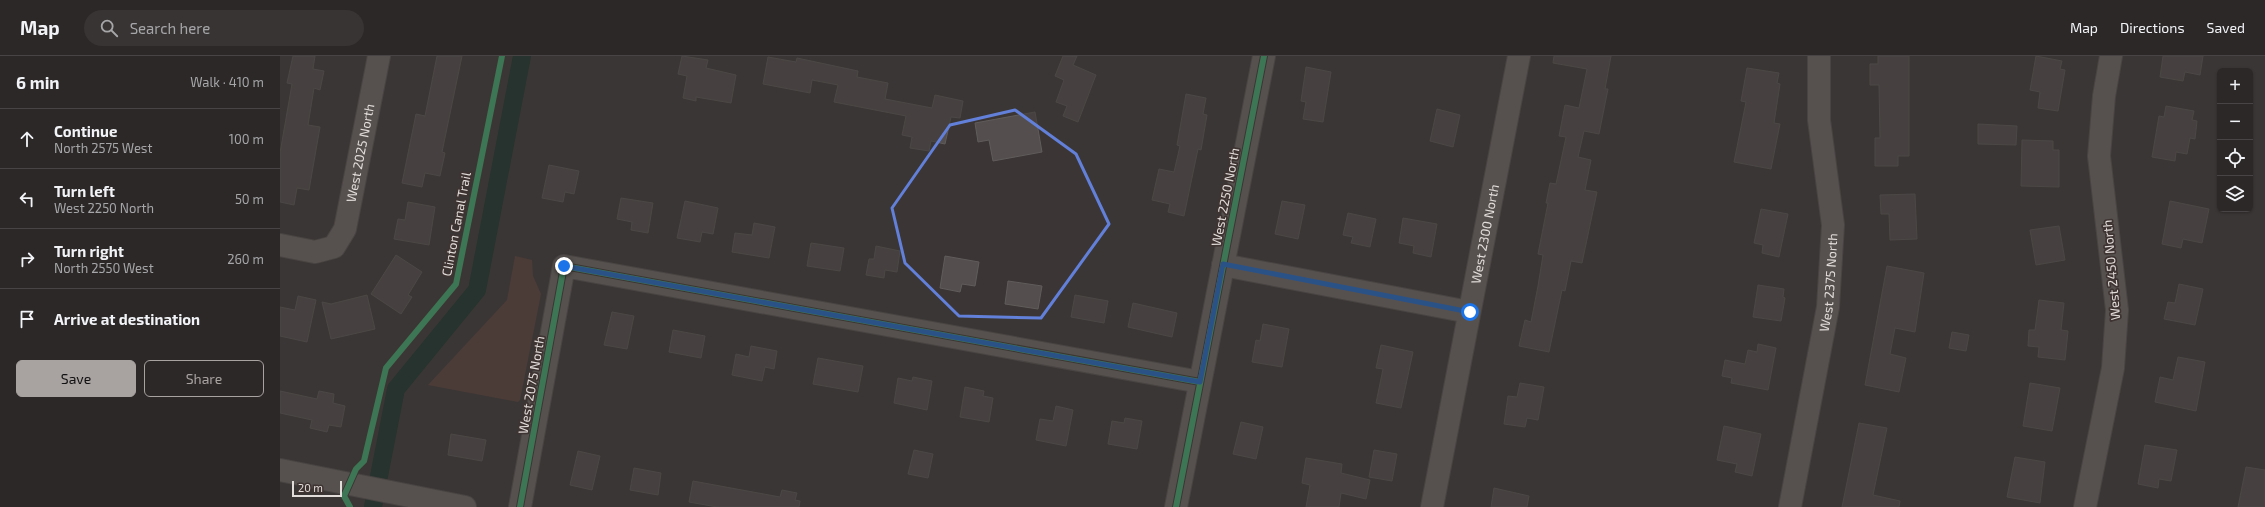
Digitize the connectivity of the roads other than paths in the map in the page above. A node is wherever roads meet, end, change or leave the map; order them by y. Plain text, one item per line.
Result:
1 (379, 56) edge
2 (1264, 56) edge
3 (1519, 56) edge
4 (1819, 56) edge
5 (2111, 56) edge
6 (280, 245) edge
7 (1223, 264) junction
8 (1470, 312) junction
9 (1200, 382) junction
10 (280, 470) edge
11 (465, 507) edge
12 (520, 507) edge
13 (1176, 507) edge
14 (1432, 507) edge
15 (1790, 507) edge
16 (2085, 507) edge

1 - 6 street, West 2025 North
2 - 7 street, West 2250 North
3 - 8 street, West 2300 North
4 - 15 street, West 2375 North
5 - 16 street, West 2450 North
7 - 8 street
7 - 9 street, West 2250 North
8 - 14 street, West 2300 North
9 - 12 street, West 2075 North
9 - 13 street, West 2250 North
10 - 11 street

